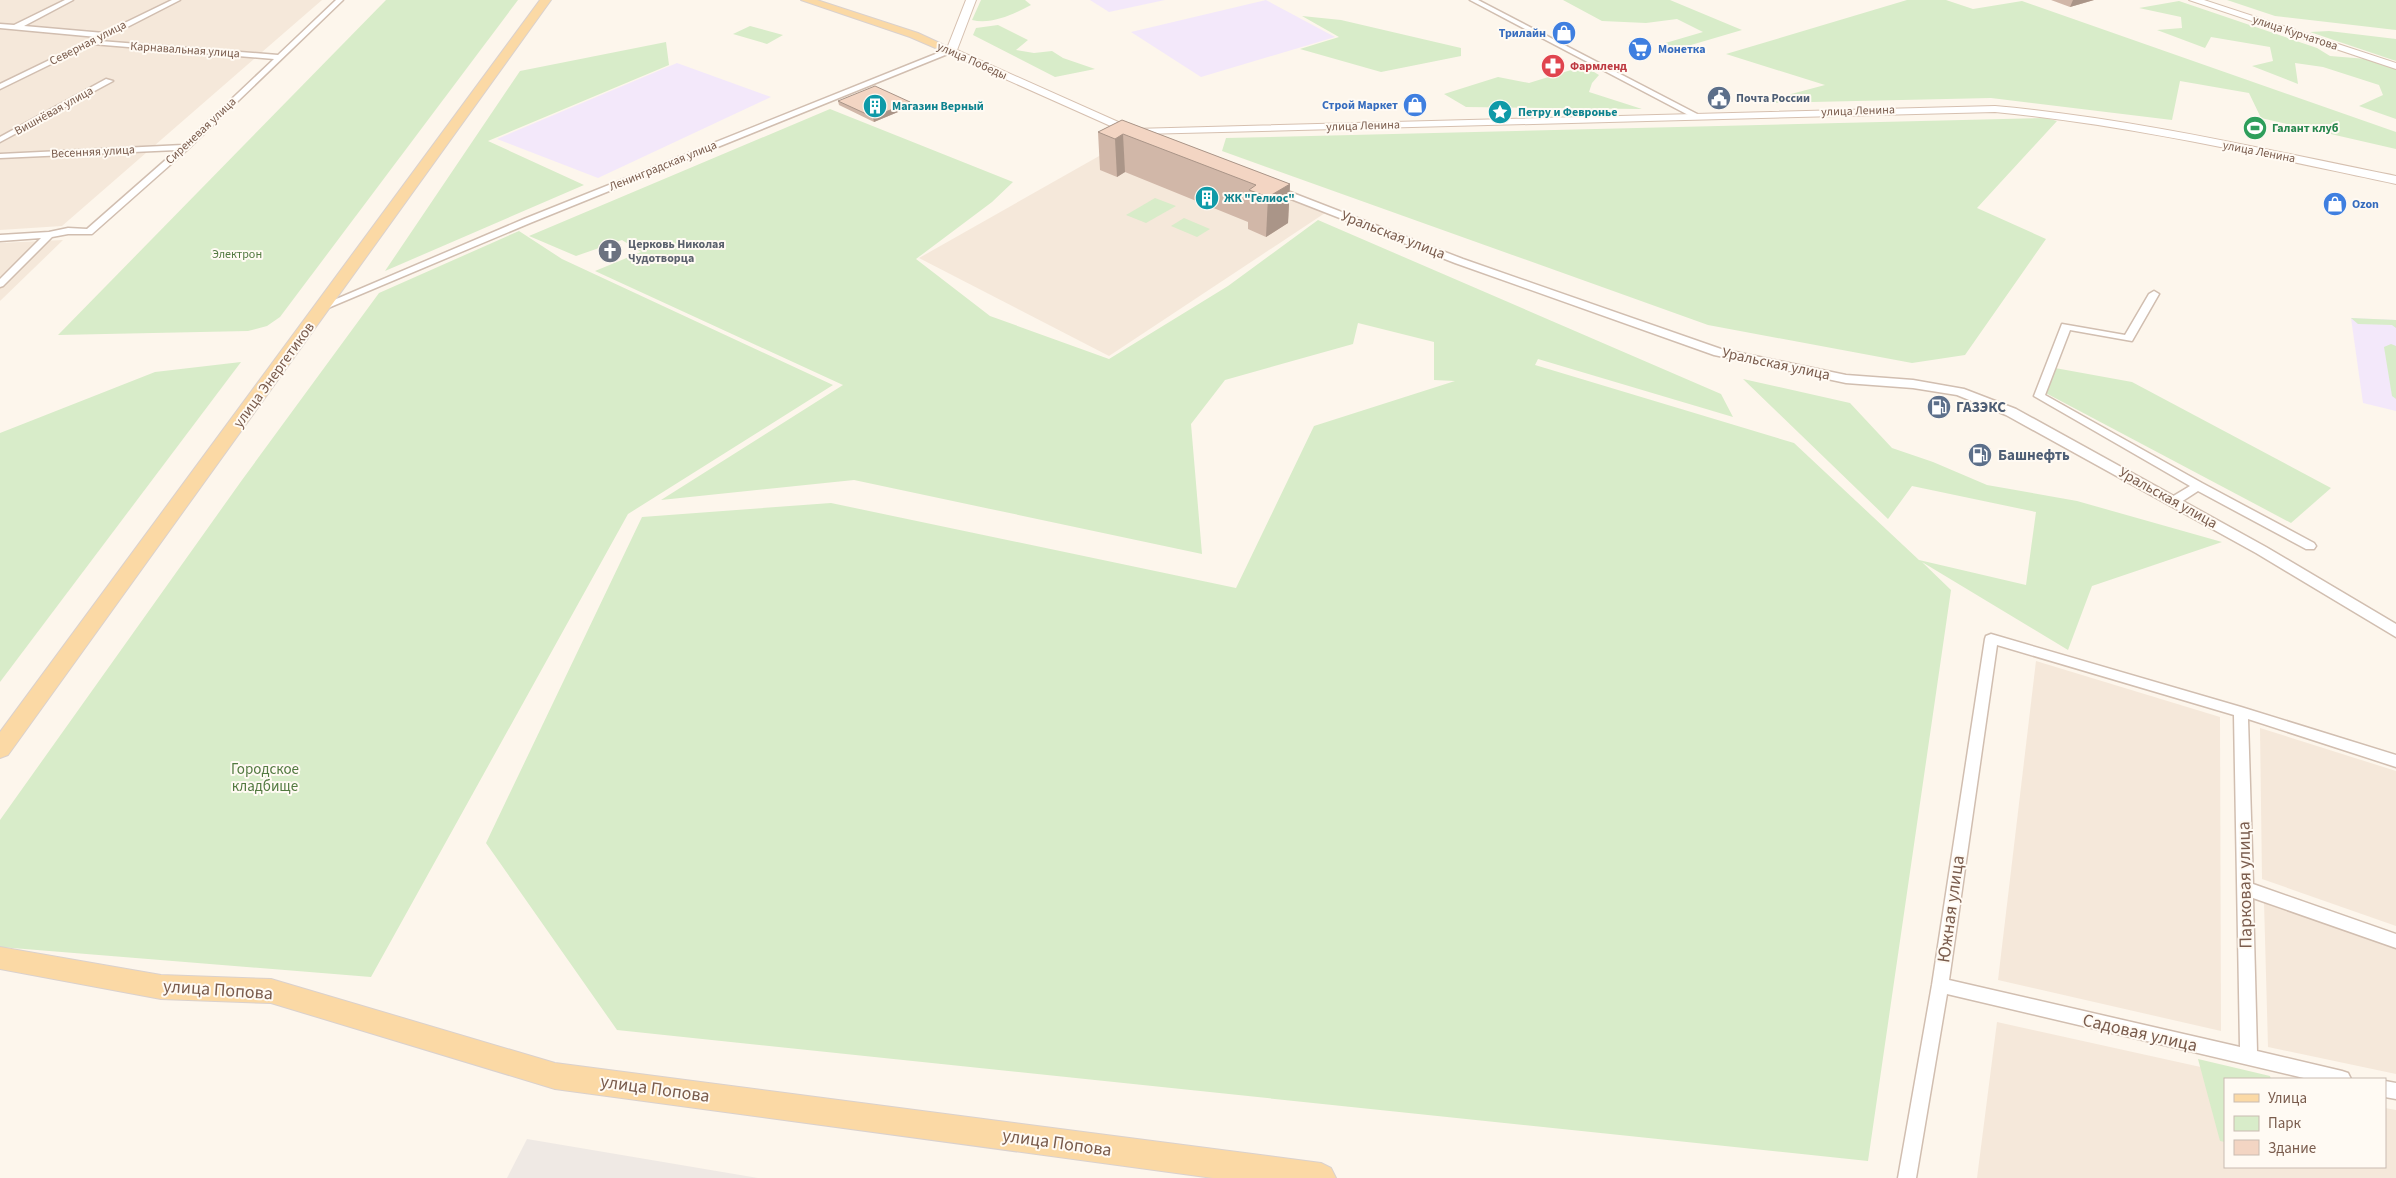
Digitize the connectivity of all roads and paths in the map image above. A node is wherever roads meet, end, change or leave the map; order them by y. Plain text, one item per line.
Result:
1 (70, 0) edge
2 (177, 0) edge
3 (340, 0) edge
4 (546, 0) edge
5 (806, 0) edge
6 (971, 0) edge
7 (1473, 0) edge
8 (2194, 0) edge
9 (0, 26) edge
10 (15, 27) junction
11 (0, 34) edge
12 (103, 35) junction
13 (90, 42) junction
14 (951, 51) junction
15 (279, 57) junction
16 (2396, 65) edge
17 (109, 81) dead end
18 (0, 87) edge
19 (1697, 116) junction
20 (1133, 134) junction
21 (0, 140) edge
22 (1161, 144) edge
23 (185, 148) junction
24 (0, 156) edge
25 (2396, 180) edge
26 (1261, 184) edge
27 (49, 235) junction
28 (0, 238) edge
29 (0, 284) edge
30 (2154, 294) dead end
31 (325, 306) junction
32 (2198, 486) junction
33 (2174, 501) junction
34 (2310, 546) dead end
35 (2396, 631) edge
36 (2241, 712) junction
37 (0, 749) edge
38 (2396, 761) edge
39 (2244, 888) junction
40 (2396, 941) edge
41 (0, 958) edge
42 (1940, 985) junction
43 (2249, 1058) junction
44 (2338, 1078) edge
45 (1321, 1178) edge
46 (1907, 1178) edge

1 - 10 street
2 - 12 street, Северная улица
3 - 15 street, Сиреневая улица
4 - 31 main road, улица Энергетиков
5 - 14 main road, улица Победы
6 - 14 main road
7 - 19 street
8 - 16 main road, улица Курчатова
9 - 10 street
10 - 11 street
10 - 12 street
12 - 13 street, Северная улица
13 - 15 street, Карнавальная улица
13 - 18 street, Северная улица
14 - 20 main road, улица Победы
14 - 31 street, Ленинградская улица
15 - 23 street, Сиреневая улица
17 - 21 street, Вишнёвая улица
19 - 20 main road, улица Ленина
19 - 25 main road, улица Ленина
20 - 22 street
23 - 24 street, Весенняя улица
23 - 27 street, Сиреневая улица
26 - 33 street, Уральская улица
27 - 28 street, Сиреневая улица
27 - 29 street
30 - 32 street
31 - 37 main road, улица Энергетиков
32 - 33 street
32 - 34 street
33 - 35 street, Уральская улица
36 - 38 street
36 - 39 street, Парковая улица
36 - 42 street, Южная улица
39 - 40 street
39 - 43 street, Парковая улица
41 - 45 main road, улица Попова
42 - 43 street, Садовая улица
42 - 46 street, Южная улица
43 - 44 street, Садовая улица

